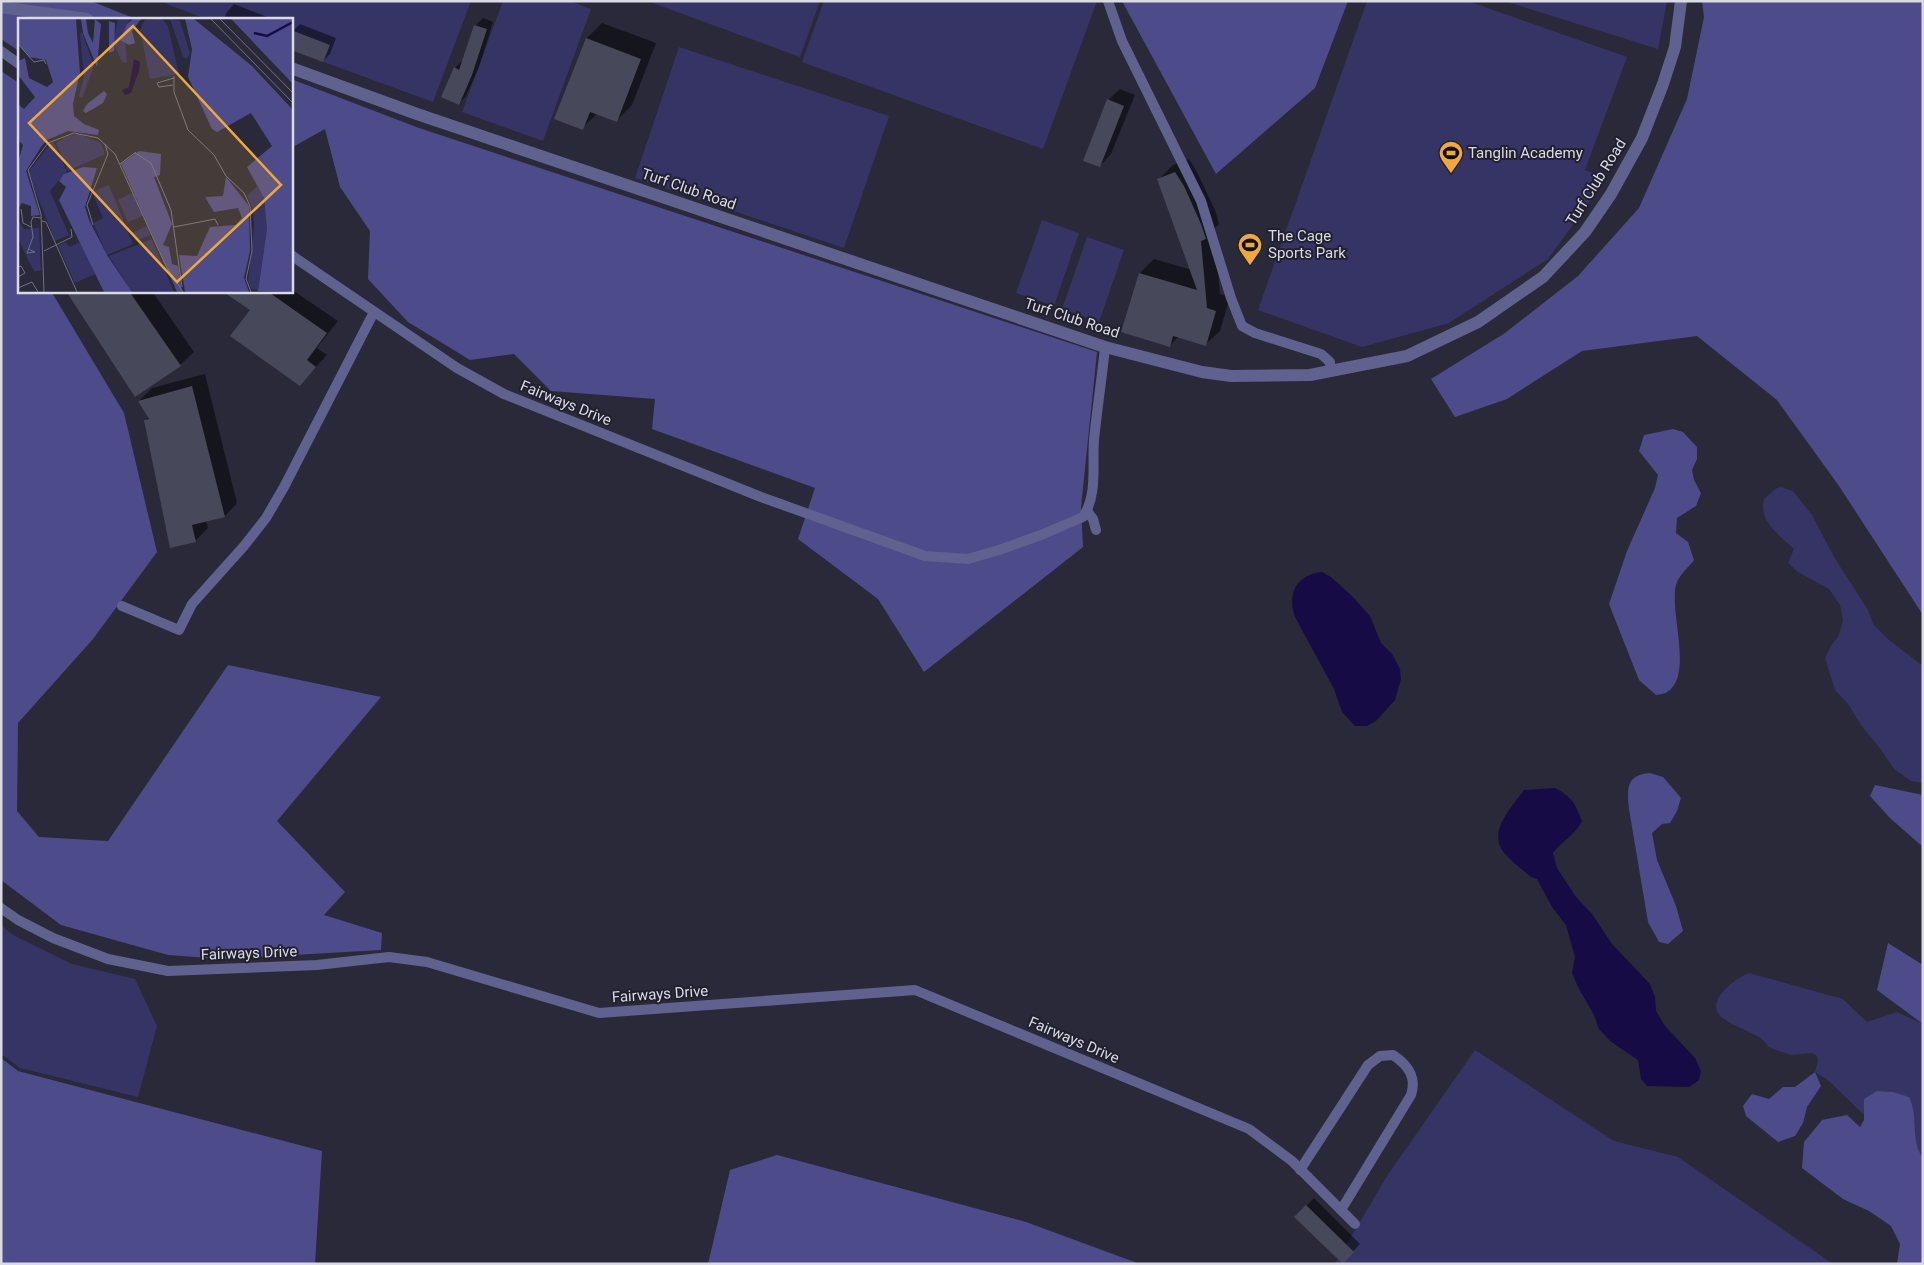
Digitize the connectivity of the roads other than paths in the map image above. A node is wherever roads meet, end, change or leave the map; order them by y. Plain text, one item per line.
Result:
1 (1108, 1) edge
2 (1681, 1) edge
3 (1, 7) edge
4 (80, 18) edge
5 (1, 51) edge
6 (18, 63) edge
7 (292, 68) edge
8 (292, 256) edge
9 (374, 312) junction
10 (1105, 347) junction
11 (1330, 370) junction
12 (1086, 512) junction
13 (1096, 530) dead end
14 (122, 606) dead end
15 (1, 908) edge
16 (1300, 1170) junction
17 (1340, 1210) junction
18 (1355, 1224) dead end

1 - 11 lane
2 - 11 street, Turf Club Road
3 - 4 street
5 - 6 lane
7 - 10 street, Turf Club Road
8 - 9 lane, Fairways Drive
9 - 12 lane, Fairways Drive
9 - 14 lane
10 - 11 street, Turf Club Road
10 - 12 lane
12 - 13 lane
15 - 16 lane, Fairways Drive
16 - 17 lane, Fairways Drive
16 - 17 lane
17 - 18 lane, Fairways Drive

